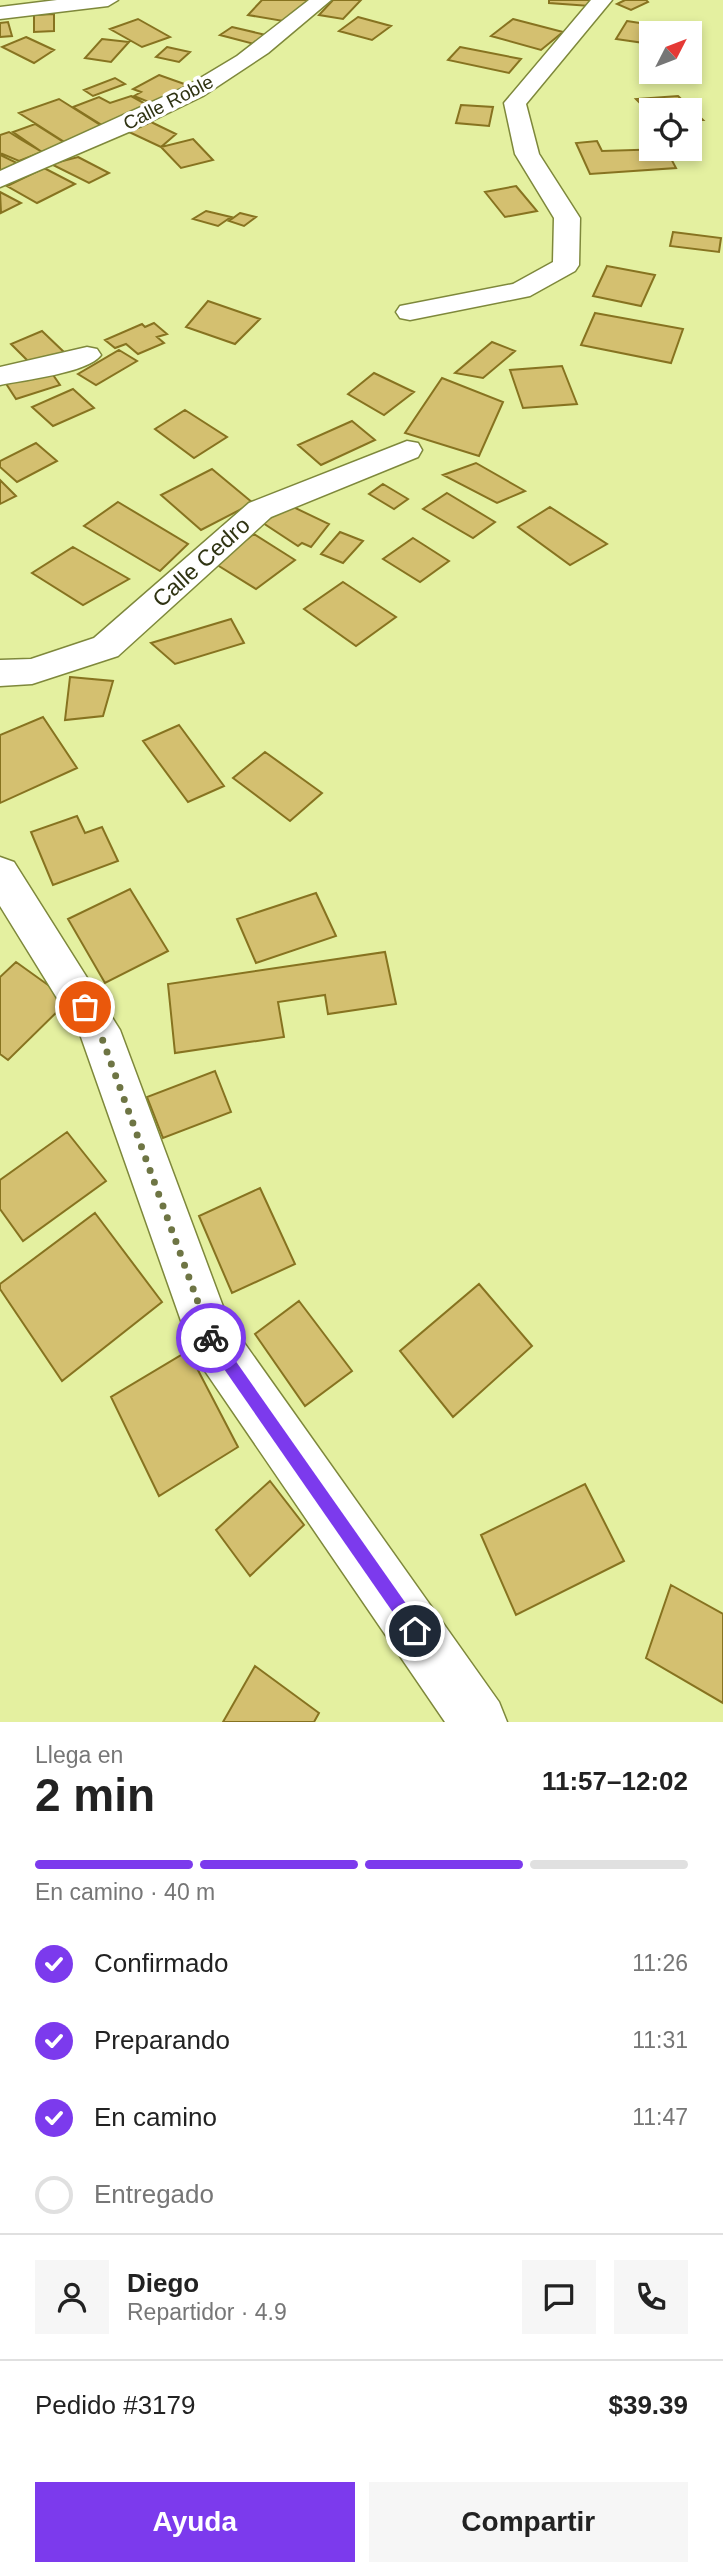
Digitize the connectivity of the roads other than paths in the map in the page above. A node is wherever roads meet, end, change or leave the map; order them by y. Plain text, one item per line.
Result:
1 (108, 0) edge
2 (321, 0) edge
3 (602, 0) edge
4 (0, 13) edge
5 (0, 180) edge
6 (410, 312) dead end
7 (87, 355) dead end
8 (0, 376) edge
9 (407, 450) dead end
10 (0, 673) edge
11 (0, 873) edge
12 (479, 1722) edge

1 - 4 street
2 - 5 street, Calle Roble
3 - 6 street
7 - 8 street
9 - 10 street, Calle Cedro
11 - 12 street

